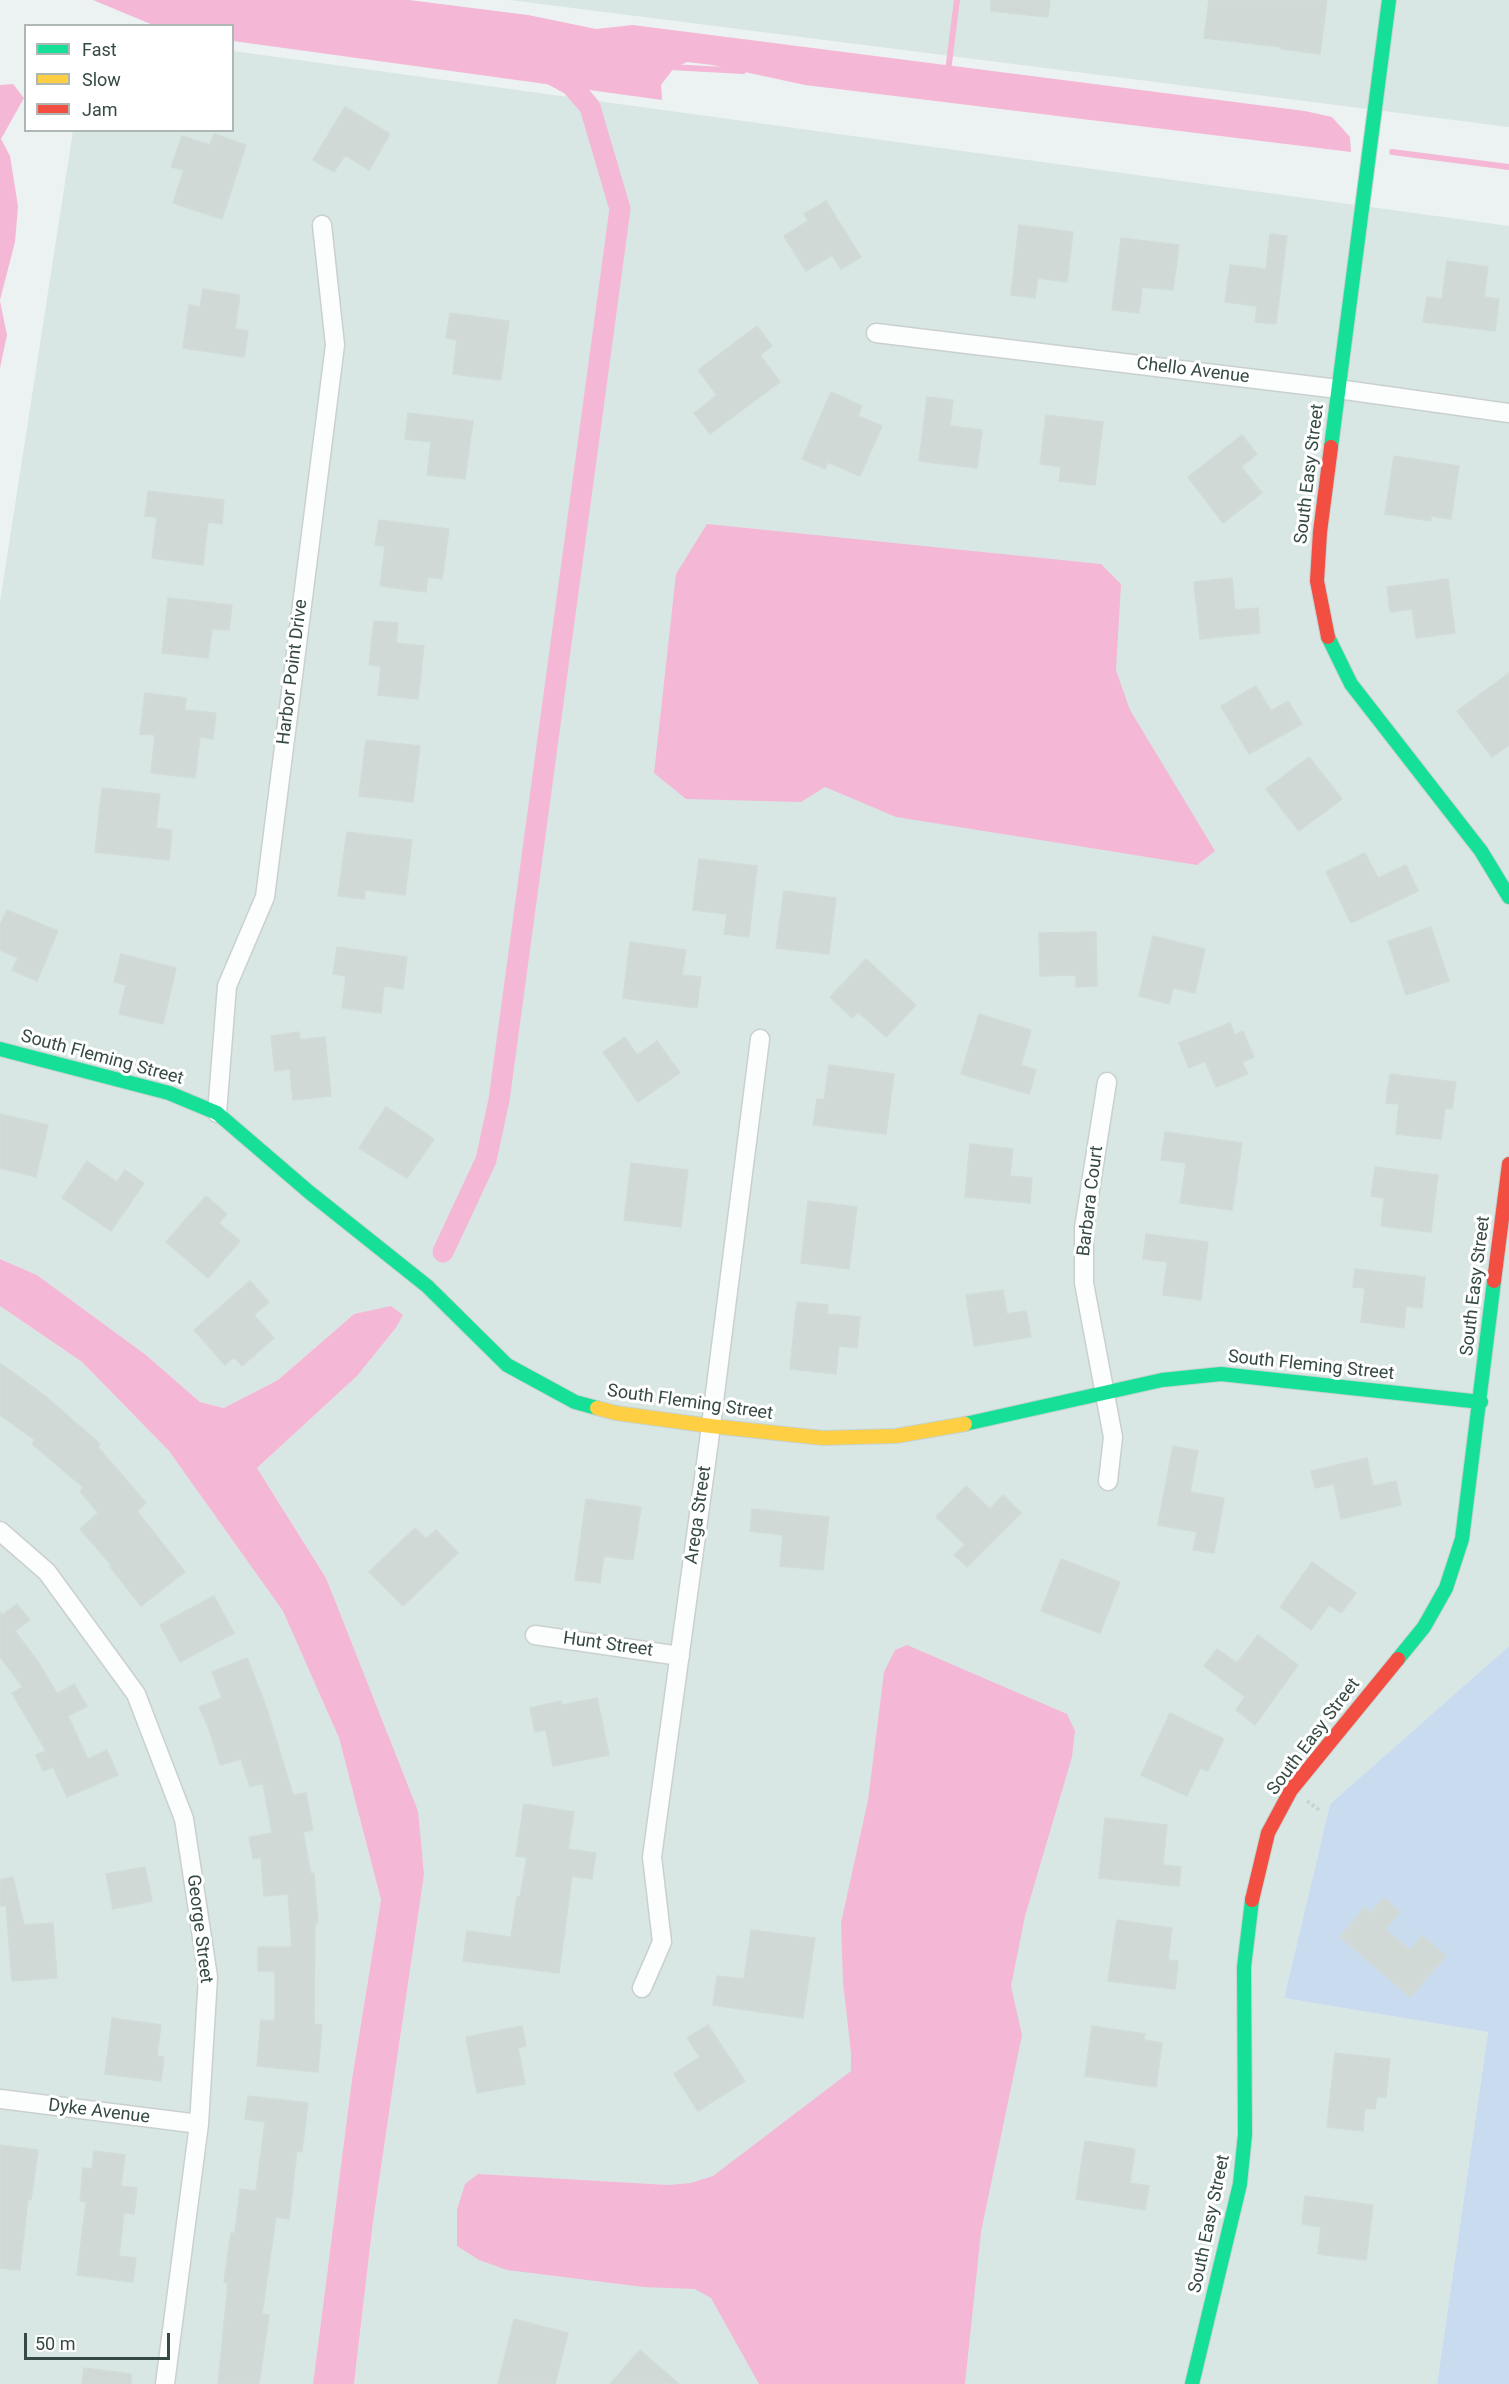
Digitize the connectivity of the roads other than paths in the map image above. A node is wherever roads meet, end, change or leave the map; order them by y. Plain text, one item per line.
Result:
1 (1389, 0) edge
2 (322, 225) dead end
3 (876, 333) dead end
4 (1338, 389) junction
5 (1509, 413) edge
6 (1509, 897) edge
7 (760, 1039) dead end
8 (0, 1048) edge
9 (1107, 1082) dead end
10 (217, 1113) junction
11 (1509, 1164) edge
12 (1104, 1392) junction
13 (1481, 1402) junction
14 (711, 1426) junction
15 (1108, 1481) dead end
16 (0, 1531) edge
17 (536, 1635) dead end
18 (680, 1656) junction
19 (642, 1988) dead end
20 (0, 2099) edge
21 (199, 2124) junction
22 (165, 2384) edge
23 (1192, 2384) edge

1 - 4 street, South Easy Street
2 - 10 street, Harbor Point Drive
3 - 4 street, Chello Avenue
4 - 5 street, Chello Avenue
4 - 6 street, South Easy Street
7 - 14 street, Arega Street
8 - 10 street, South Fleming Street
9 - 12 street, Barbara Court
10 - 14 street, South Fleming Street
11 - 13 street, South Easy Street
12 - 13 street, South Fleming Street
12 - 14 street, South Fleming Street
12 - 15 street, Barbara Court
13 - 23 street, South Easy Street
14 - 18 street, Arega Street
16 - 21 street, George Street
17 - 18 street, Hunt Street
18 - 19 street, Arega Street
20 - 21 street, Dyke Avenue
21 - 22 street, George Street

